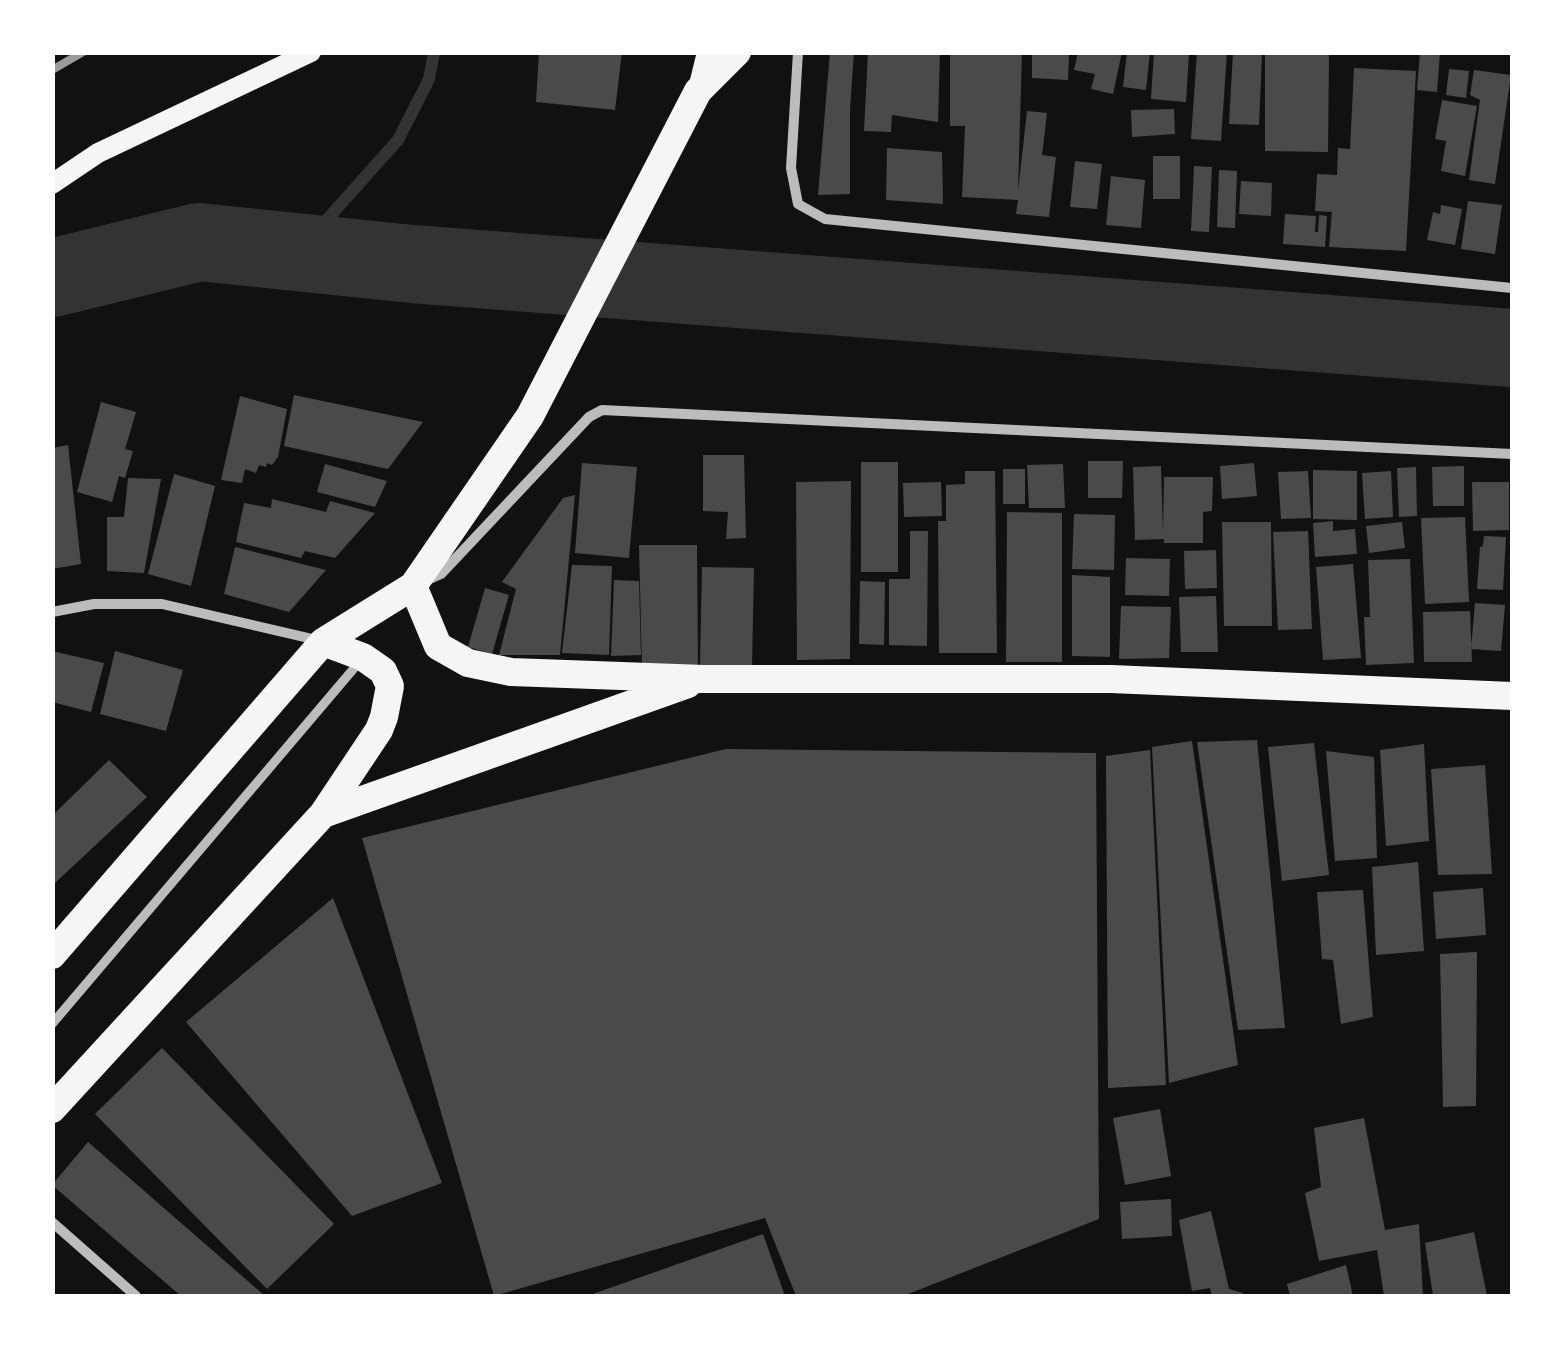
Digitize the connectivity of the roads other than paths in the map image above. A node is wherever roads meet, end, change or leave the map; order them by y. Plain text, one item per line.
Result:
1 (310, 52) edge
2 (707, 52) edge
3 (737, 52) edge
4 (798, 52) edge
5 (698, 90) junction
6 (52, 184) edge
7 (1512, 288) edge
8 (1512, 454) edge
9 (413, 586) junction
10 (52, 612) edge
11 (323, 642) junction
12 (363, 658) junction
13 (704, 679) junction
14 (1512, 696) edge
15 (323, 814) junction
16 (52, 955) edge
17 (52, 1024) edge
18 (52, 1109) edge
19 (52, 1222) edge
20 (136, 1296) edge

1 - 6 main road
2 - 5 main road
3 - 5 highway
4 - 7 street
5 - 9 highway
8 - 9 street
9 - 11 highway
9 - 13 highway
10 - 11 street
11 - 12 highway
11 - 16 highway
12 - 15 highway
12 - 17 street
13 - 14 highway
13 - 15 highway
15 - 18 highway
19 - 20 street

